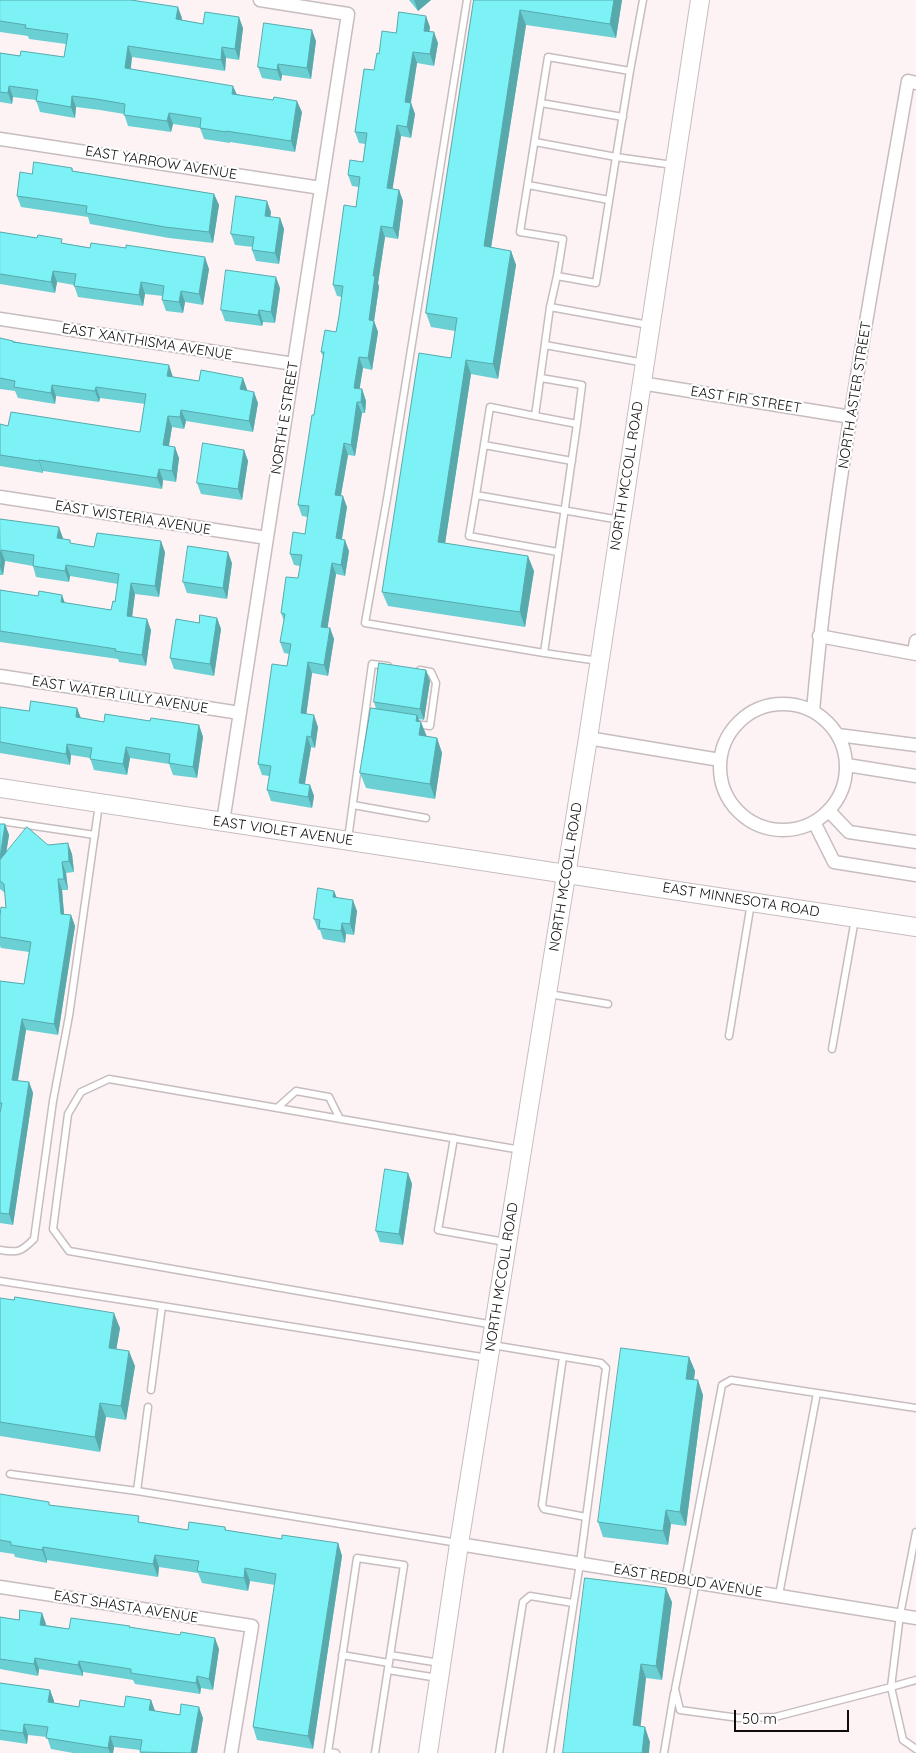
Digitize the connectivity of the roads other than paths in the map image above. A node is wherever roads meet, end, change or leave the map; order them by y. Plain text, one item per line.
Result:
1 (260, 0) edge
2 (467, 0) edge
3 (643, 0) edge
4 (700, 0) edge
5 (630, 71) junction
6 (912, 82) edge
7 (540, 103) junction
8 (623, 117) junction
9 (0, 139) edge
10 (534, 142) junction
11 (616, 157) junction
12 (674, 166) junction
13 (528, 185) junction
14 (321, 188) junction
15 (609, 200) junction
16 (557, 276) junction
17 (550, 306) junction
18 (0, 319) edge
19 (650, 325) junction
20 (545, 345) junction
21 (645, 363) junction
22 (294, 364) junction
23 (540, 378) junction
24 (641, 383) junction
25 (535, 416) junction
26 (851, 417) junction
27 (577, 424) junction
28 (484, 446) junction
29 (572, 461) junction
30 (476, 495) junction
31 (0, 497) edge
32 (564, 510) junction
33 (621, 520) junction
34 (267, 538) junction
35 (558, 552) junction
36 (819, 636) junction
37 (915, 649) edge
38 (544, 652) junction
39 (600, 661) junction
40 (392, 666) edge
41 (411, 669) edge
42 (0, 676) edge
43 (813, 711) junction
44 (240, 713) junction
45 (366, 716) junction
46 (375, 718) edge
47 (412, 723) edge
48 (838, 735) junction
49 (588, 738) junction
50 (916, 745) edge
51 (720, 760) junction
52 (847, 765) junction
53 (916, 776) edge
54 (0, 788) edge
55 (100, 803) junction
56 (353, 805) junction
57 (829, 811) junction
58 (426, 818) dead end
59 (0, 821) edge
60 (223, 822) junction
61 (814, 822) junction
62 (95, 835) junction
63 (347, 840) junction
64 (916, 842) edge
65 (566, 873) junction
66 (916, 875) edge
67 (752, 902) junction
68 (855, 918) junction
69 (916, 927) edge
70 (547, 994) junction
71 (608, 1004) dead end
72 (729, 1036) dead end
73 (832, 1049) dead end
74 (277, 1108) junction
75 (340, 1119) junction
76 (454, 1138) junction
77 (522, 1150) junction
78 (508, 1243) junction
79 (0, 1250) edge
80 (0, 1280) edge
81 (162, 1306) junction
82 (494, 1325) junction
83 (490, 1352) junction
84 (563, 1357) junction
85 (151, 1390) dead end
86 (817, 1393) junction
87 (148, 1406) dead end
88 (916, 1408) edge
89 (10, 1474) dead end
90 (137, 1491) junction
91 (586, 1516) junction
92 (916, 1532) edge
93 (460, 1544) junction
94 (580, 1563) junction
95 (691, 1581) junction
96 (0, 1588) edge
97 (779, 1596) junction
98 (573, 1603) junction
99 (900, 1615) junction
100 (916, 1618) edge
101 (342, 1655) junction
102 (390, 1655) junction
103 (388, 1666) junction
104 (441, 1671) junction
105 (916, 1680) edge
106 (891, 1687) junction
107 (675, 1689) junction
108 (913, 1750) edge
109 (231, 1753) edge
110 (336, 1753) edge
111 (375, 1753) edge
112 (428, 1753) edge
113 (499, 1753) edge
114 (550, 1753) edge
115 (664, 1753) edge

1 - 14 street, NORTH E STREET
2 - 38 lane
3 - 5 lane
4 - 12 main road, NORTH MCCOLL ROAD
5 - 7 lane
5 - 8 lane
6 - 26 street, NORTH ASTER STREET
7 - 8 lane
7 - 10 lane
8 - 11 lane
9 - 14 street, EAST YARROW AVENUE
10 - 11 lane
10 - 13 lane
11 - 12 lane
11 - 15 lane
12 - 19 main road, NORTH MCCOLL ROAD
13 - 15 lane
13 - 16 lane
14 - 22 street, NORTH E STREET
15 - 16 lane
16 - 17 lane
17 - 19 lane
17 - 20 lane
18 - 22 street, EAST XANTHISMA AVENUE
19 - 21 main road, NORTH MCCOLL ROAD
20 - 21 lane
20 - 23 lane
21 - 24 main road, NORTH MCCOLL ROAD
22 - 34 street, NORTH E STREET
23 - 25 lane
23 - 27 lane
24 - 26 street, EAST FIR STREET
24 - 33 main road, NORTH MCCOLL ROAD
25 - 27 lane
25 - 28 lane
26 - 36 street, NORTH ASTER STREET
27 - 29 lane
28 - 29 lane
28 - 30 lane
29 - 32 lane
30 - 32 lane
30 - 35 lane
31 - 34 street, EAST WISTERIA AVENUE
32 - 33 lane
32 - 35 lane
33 - 39 main road, NORTH MCCOLL ROAD
34 - 44 street, NORTH E STREET
35 - 38 lane
36 - 37 street
36 - 43 street, NORTH ASTER STREET
38 - 39 lane
39 - 49 main road, NORTH MCCOLL ROAD
40 - 45 lane
41 - 47 lane
42 - 44 street, EAST WATER LILLY AVENUE
43 - 48 street
43 - 51 street
44 - 60 street, NORTH E STREET
45 - 46 lane
45 - 56 lane
48 - 50 street
48 - 52 street
49 - 51 street
49 - 65 main road, NORTH MCCOLL ROAD
51 - 61 street
52 - 53 street
52 - 57 street
54 - 55 main road, EAST VIOLET AVENUE
55 - 60 main road, EAST VIOLET AVENUE
55 - 62 lane
56 - 58 lane
56 - 63 lane
57 - 61 street
57 - 64 street
59 - 62 lane
60 - 63 main road, EAST VIOLET AVENUE
61 - 66 street
62 - 79 lane
63 - 65 main road, EAST VIOLET AVENUE
65 - 67 main road, EAST MINNESOTA ROAD
65 - 70 main road, NORTH MCCOLL ROAD
67 - 68 main road, EAST MINNESOTA ROAD
67 - 72 lane
68 - 69 main road, EAST MINNESOTA ROAD
68 - 73 lane
70 - 71 lane
70 - 77 main road, NORTH MCCOLL ROAD
74 - 75 lane
74 - 75 lane
74 - 82 lane
75 - 76 lane
76 - 77 lane
76 - 78 lane
77 - 78 main road, NORTH MCCOLL ROAD
78 - 82 main road, NORTH MCCOLL ROAD
80 - 81 lane
81 - 83 lane
81 - 85 lane
82 - 83 main road, NORTH MCCOLL ROAD
83 - 84 lane
83 - 93 main road, NORTH MCCOLL ROAD
84 - 91 lane
84 - 91 lane
86 - 88 lane
86 - 95 lane
86 - 97 lane
87 - 90 lane
89 - 90 lane
90 - 93 lane
91 - 94 lane
92 - 99 lane
93 - 94 street, EAST REDBUD AVENUE
93 - 104 main road, NORTH MCCOLL ROAD
94 - 95 street, EAST REDBUD AVENUE
94 - 98 lane
95 - 97 street, EAST REDBUD AVENUE
95 - 107 lane
96 - 109 street, EAST SHASTA AVENUE
97 - 99 street, EAST REDBUD AVENUE
98 - 113 lane
98 - 114 lane
99 - 100 street, EAST REDBUD AVENUE
99 - 106 lane
101 - 102 lane
101 - 103 lane
101 - 110 lane
102 - 103 lane
102 - 104 lane
103 - 104 lane
103 - 111 lane
104 - 112 main road, NORTH MCCOLL ROAD
105 - 106 lane
106 - 107 lane
106 - 108 lane
107 - 115 lane

